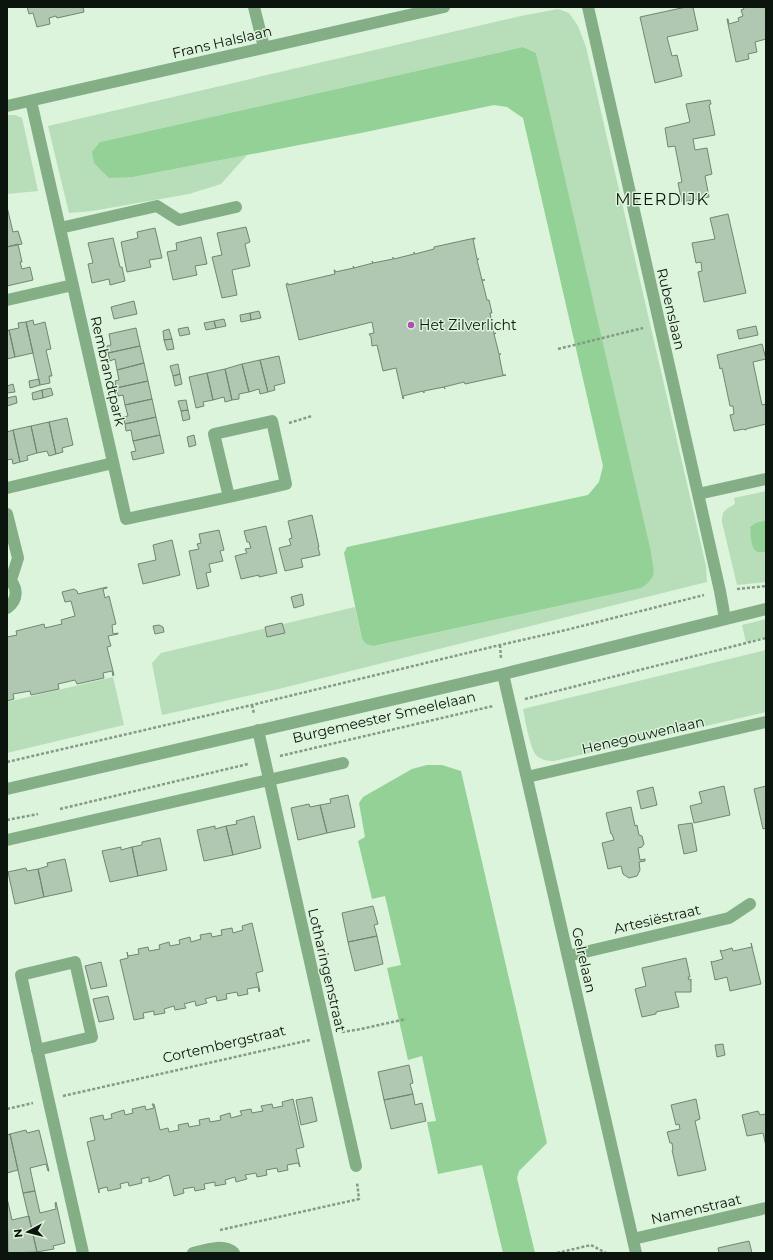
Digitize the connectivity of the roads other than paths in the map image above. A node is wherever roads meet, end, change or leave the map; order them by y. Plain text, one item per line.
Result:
1 (254, 7) edge
2 (444, 7) edge
3 (588, 7) edge
4 (264, 47) junction
5 (31, 101) junction
6 (7, 106) edge
7 (236, 207) dead end
8 (60, 228) junction
9 (73, 285) junction
10 (7, 300) edge
11 (113, 463) junction
12 (766, 479) edge
13 (7, 488) edge
14 (698, 494) junction
15 (229, 497) junction
16 (7, 514) edge
17 (9, 579) edge
18 (7, 608) edge
19 (766, 609) edge
20 (725, 619) junction
21 (503, 674) junction
22 (766, 722) edge
23 (258, 730) junction
24 (343, 763) dead end
25 (527, 777) junction
26 (269, 781) junction
27 (7, 789) edge
28 (7, 840) edge
29 (750, 904) dead end
30 (568, 956) junction
31 (37, 1050) junction
32 (356, 1166) road end
33 (766, 1208) edge
34 (633, 1239) junction
35 (83, 1253) edge
36 (193, 1253) edge
37 (234, 1253) edge
38 (636, 1253) edge

1 - 4 street
2 - 4 street, Frans Halslaan
3 - 14 street, Rubenslaan
4 - 5 street, Frans Halslaan
5 - 6 street, Frans Halslaan
5 - 8 street, Rembrandtpark
7 - 8 street
8 - 9 street, Rembrandtpark
9 - 10 street
9 - 11 street, Rembrandtpark
11 - 13 street
11 - 15 street, Rembrandtpark
12 - 14 street
14 - 20 street, Rubenslaan
15 - 15 street, Rembrandtpark
16 - 17 street
17 - 18 street
19 - 20 street, Burgemeester Smeelelaan
20 - 21 street, Burgemeester Smeelelaan
21 - 23 street, Burgemeester Smeelelaan
21 - 25 street, Gelrelaan
22 - 25 street, Henegouwenlaan
23 - 26 street, Lotharingenstraat
23 - 27 street, Burgemeester Smeelelaan
24 - 26 street
25 - 30 street, Gelrelaan
26 - 28 street
26 - 32 street, Lotharingenstraat
29 - 30 street, Artesiëstraat
30 - 34 street, Gelrelaan
31 - 31 street
31 - 35 street
33 - 34 street, Namenstraat
34 - 38 street, Gelrelaan
36 - 37 street

